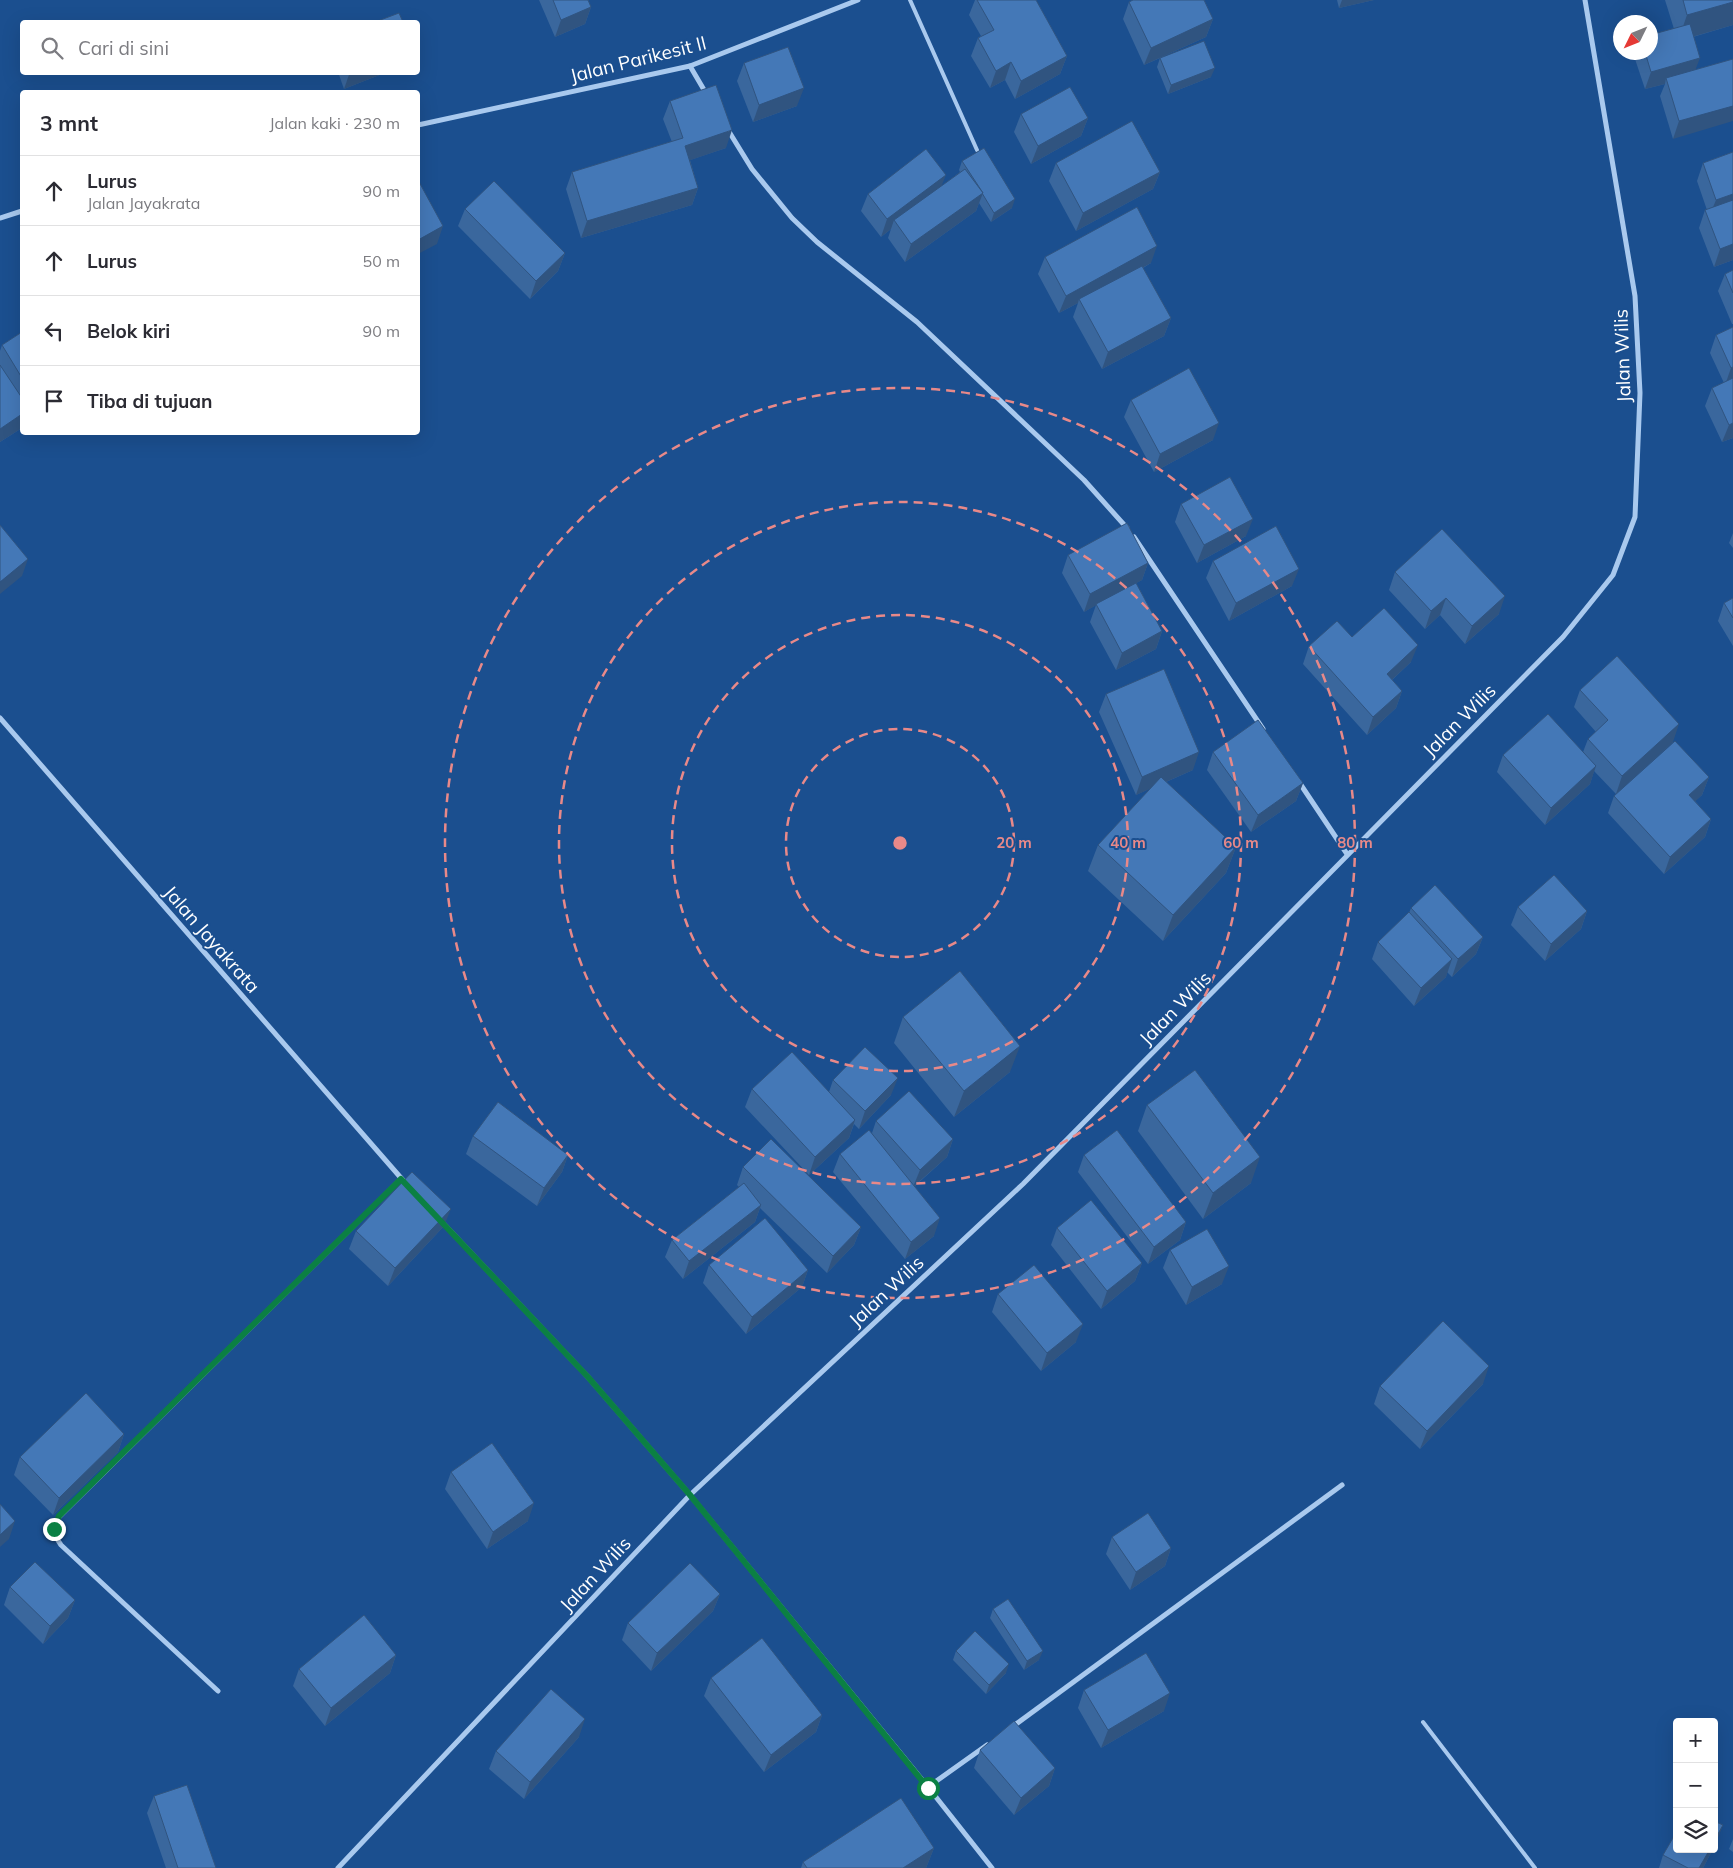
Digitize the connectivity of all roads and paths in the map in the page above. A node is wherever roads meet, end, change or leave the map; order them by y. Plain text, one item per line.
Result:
1 (858, 0) edge
2 (910, 0) edge
3 (1585, 0) edge
4 (690, 66) junction
5 (711, 100) edge
6 (420, 125) edge
7 (726, 126) edge
8 (977, 150) edge
9 (20, 212) edge
10 (0, 218) edge
11 (0, 718) edge
12 (1270, 738) edge
13 (1297, 779) edge
14 (1347, 854) junction
15 (401, 1179) junction
16 (415, 1193) edge
17 (435, 1214) edge
18 (1342, 1485) dead end
19 (690, 1495) junction
20 (218, 1691) dead end
21 (1423, 1722) dead end
22 (1008, 1729) edge
23 (992, 1741) edge
24 (928, 1788) junction
25 (338, 1868) edge
26 (992, 1868) edge
27 (1535, 1868) edge

1 - 4 street, Jalan Parikesit II
2 - 8 lane
3 - 14 street, Jalan Wilis
4 - 5 street
4 - 6 street, Jalan Parikesit II
7 - 12 street
9 - 10 street
11 - 15 street, Jalan Jayakrata
13 - 14 street
14 - 19 street, Jalan Wilis
15 - 16 street, Jalan Jayakrata
15 - 20 street
17 - 19 street
18 - 22 street
19 - 24 street
19 - 25 street, Jalan Wilis
21 - 27 lane
23 - 24 street
24 - 26 street

